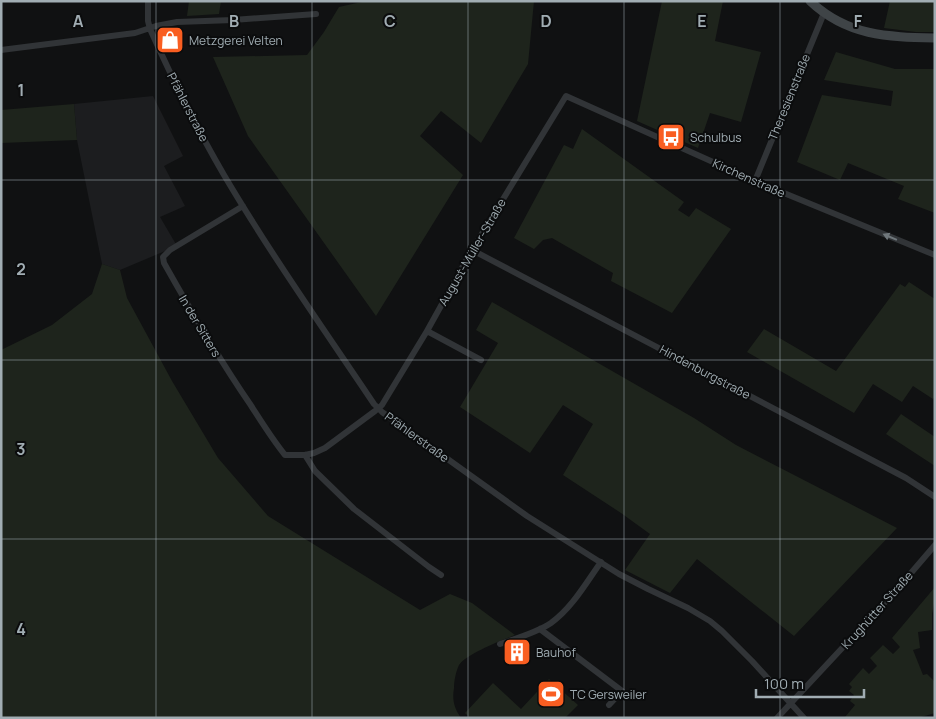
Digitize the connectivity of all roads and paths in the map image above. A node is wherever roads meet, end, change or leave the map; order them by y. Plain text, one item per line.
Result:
1 (148, 1) edge
2 (810, 1) edge
3 (824, 13) junction
4 (316, 14) dead end
5 (150, 29) junction
6 (935, 38) edge
7 (1, 50) edge
8 (566, 96) joint
9 (755, 181) junction
10 (243, 206) junction
11 (472, 250) junction
12 (935, 255) edge
13 (427, 331) junction
14 (481, 360) dead end
15 (378, 408) junction
16 (305, 455) junction
17 (935, 497) edge
18 (935, 545) edge
19 (601, 562) junction
20 (441, 575) dead end
21 (540, 630) junction
22 (500, 644) dead end
23 (791, 703) junction
24 (610, 705) dead end
25 (777, 718) edge
26 (804, 718) edge

1 - 5 street
2 - 3 main road
3 - 6 main road
3 - 9 street, Theresienstraße
4 - 5 street
5 - 7 street
5 - 10 street, Pfählerstraße
8 - 9 street, Kirchenstraße
8 - 11 street, August-Müller-Straße
12 -> 9 street, Kirchenstraße
10 - 15 street, Pfählerstraße
10 - 16 street, In der Sitters
11 - 13 street, August-Müller-Straße
11 - 17 street, Hindenburgstraße
13 - 14 street
13 - 15 street, August-Müller-Straße
15 - 16 street
15 - 19 street, Pfählerstraße
16 - 20 street
18 - 23 street, Krughütter Straße
19 - 21 street
19 - 23 street, Pfählerstraße
21 - 22 street
21 - 24 street
23 - 25 street, Krughütter Straße
23 - 26 street, Pfählerstraße

